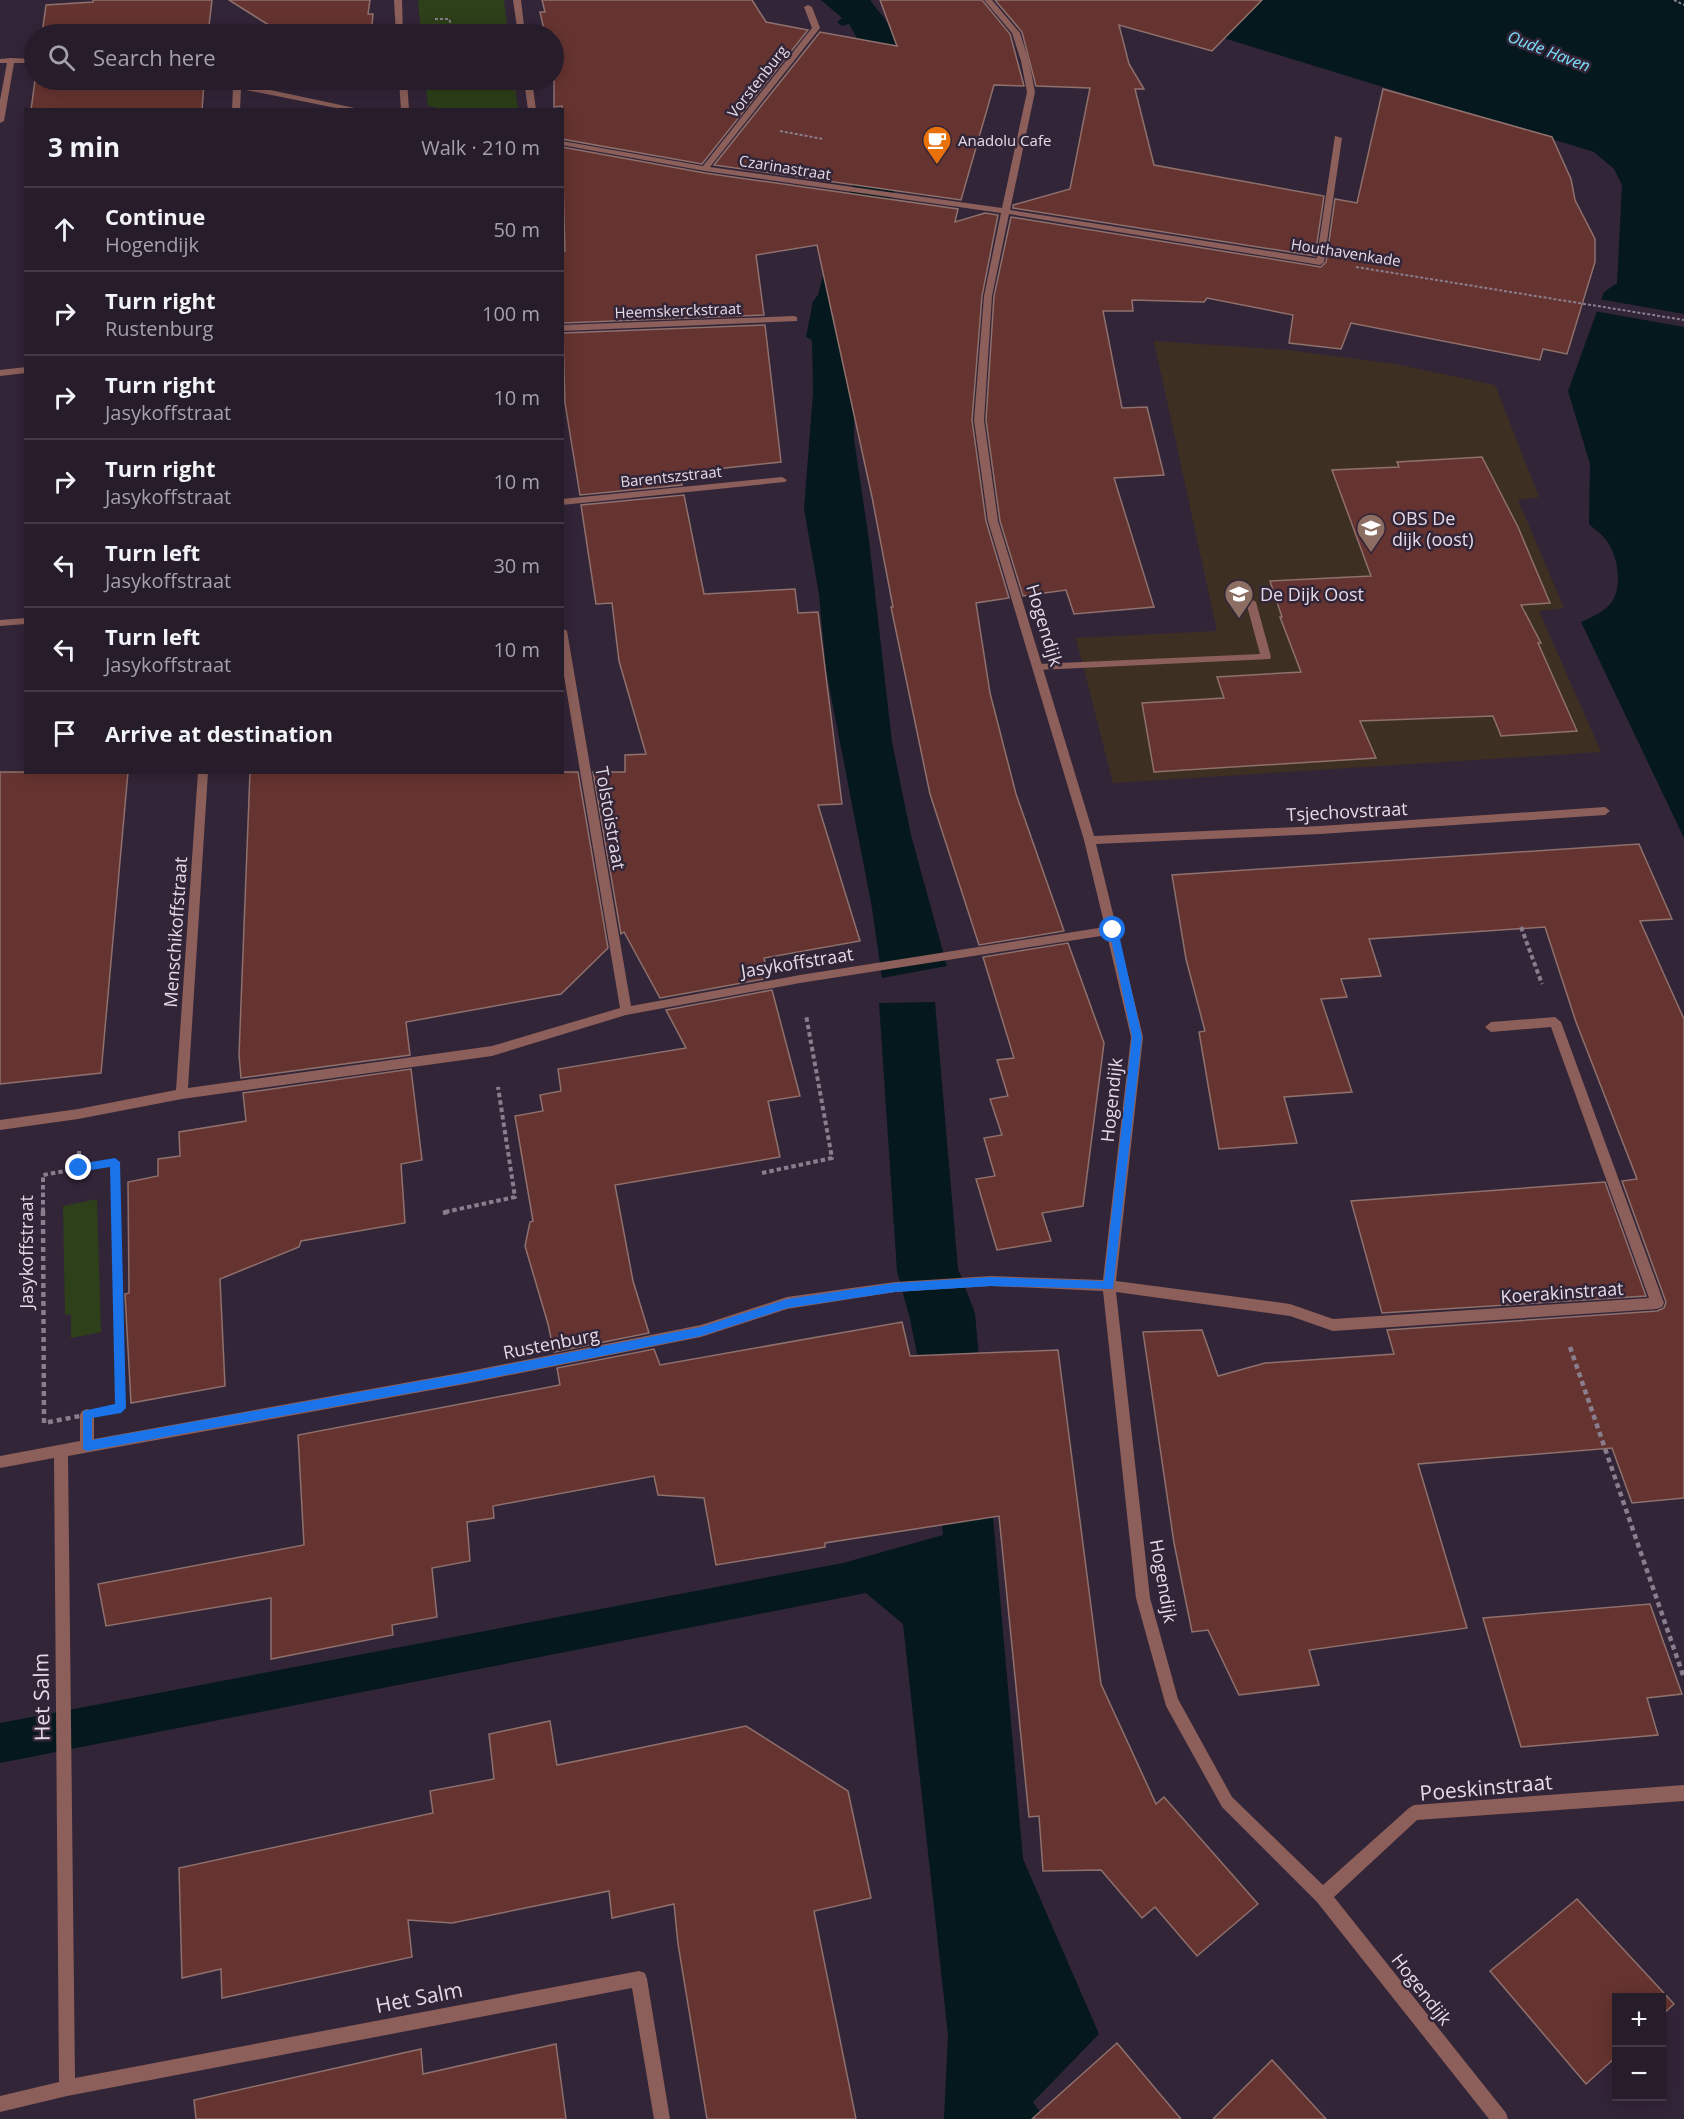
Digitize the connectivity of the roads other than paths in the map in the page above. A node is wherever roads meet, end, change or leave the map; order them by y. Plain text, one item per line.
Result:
1 (398, 0) edge
2 (517, 0) edge
3 (988, 0) edge
4 (808, 7) dead end
5 (399, 24) edge
6 (521, 24) edge
7 (11, 60) junction
8 (24, 60) edge
9 (0, 61) edge
10 (237, 90) edge
11 (265, 90) edge
12 (404, 90) edge
13 (529, 90) edge
14 (236, 108) edge
15 (351, 108) edge
16 (405, 108) edge
17 (532, 108) edge
18 (0, 121) edge
19 (1338, 138) dead end
20 (564, 143) edge
21 (705, 169) junction
22 (1004, 211) junction
23 (794, 319) dead end
24 (564, 328) edge
25 (24, 370) edge
26 (0, 373) edge
27 (782, 480) dead end
28 (564, 502) edge
29 (1251, 602) dead end
30 (24, 621) edge
31 (0, 623) edge
32 (564, 643) edge
33 (1038, 667) junction
34 (203, 774) edge
35 (1605, 811) dead end
36 (1090, 840) junction
37 (1113, 930) junction
38 (626, 1011) junction
39 (1491, 1026) dead end
40 (182, 1094) junction
41 (0, 1125) edge
42 (1109, 1286) junction
43 (87, 1415) road end
44 (87, 1446) junction
45 (61, 1451) junction
46 (0, 1462) edge
47 (1684, 1792) edge
48 (1323, 1896) junction
49 (67, 2088) junction
50 (0, 2104) edge
51 (662, 2119) edge
52 (1500, 2119) edge

1 - 5 street
2 - 6 street
3 - 22 street, Hogendijk
4 - 21 street, Vorstenburg
7 - 8 street
7 - 9 street
7 - 18 street
10 - 14 street
11 - 15 street
12 - 16 street
13 - 17 street
19 - 22 street, Houthavenkade
20 - 21 street, Czarinastraat
21 - 22 street, Czarinastraat
22 - 33 street, Hogendijk
23 - 24 street, Heemskerckstraat
25 - 26 street
27 - 28 street, Barentszstraat
29 - 33 street
30 - 31 street
32 - 38 street, Tolstoistraat
33 - 36 street, Hogendijk
34 - 40 street, Menschikoffstraat
35 - 36 street, Tsjechovstraat
36 - 37 street, Hogendijk
37 - 38 street, Jasykoffstraat
37 - 42 street, Hogendijk
38 - 40 street, Jasykoffstraat
39 - 42 street, Koerakinstraat
40 - 41 street, Jasykoffstraat
42 - 44 street, Rustenburg
42 - 48 street, Hogendijk
43 - 44 street
44 - 45 street, Rustenburg
45 - 46 street, Rustenburg
45 - 49 street, Het Salm
47 - 48 street, Poeskinstraat
48 - 52 street, Hogendijk
49 - 50 street, Het Salm
49 - 51 street, Het Salm

